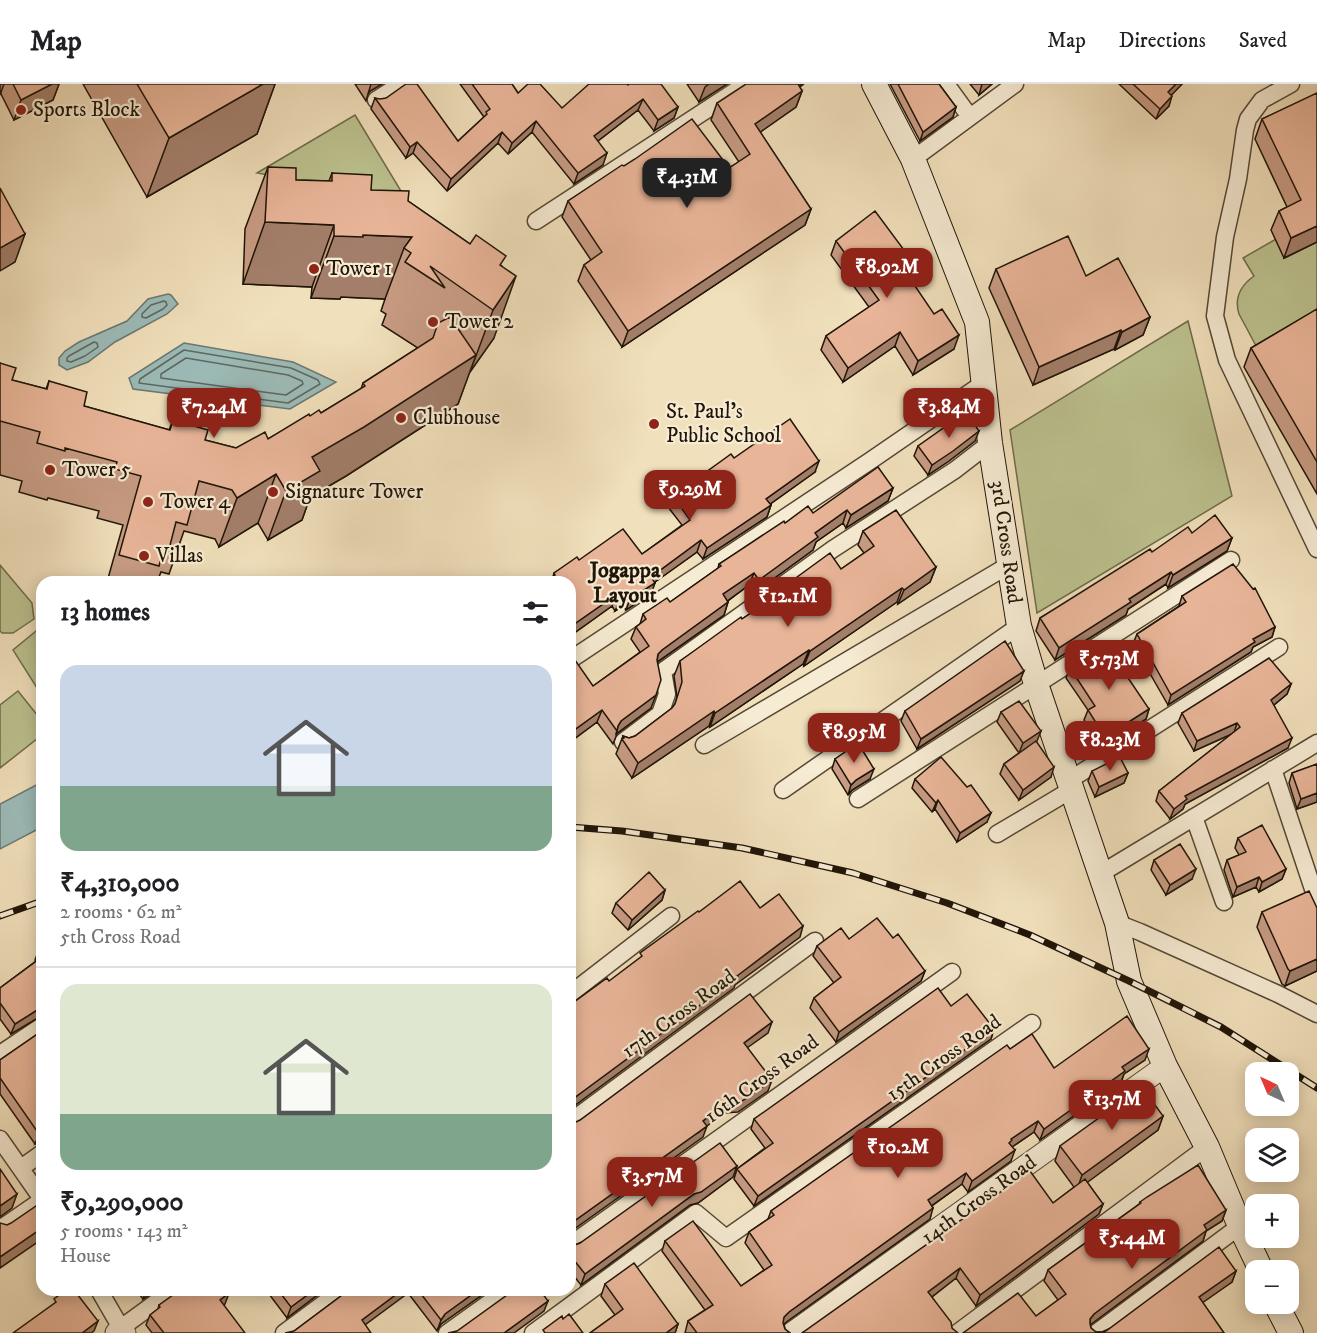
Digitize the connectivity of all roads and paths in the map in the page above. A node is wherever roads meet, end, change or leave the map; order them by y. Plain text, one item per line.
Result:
1 (401, 84) edge
2 (746, 84) edge
3 (874, 84) edge
4 (946, 84) edge
5 (1015, 84) edge
6 (1291, 84) edge
7 (376, 100) edge
8 (970, 117) junction
9 (913, 159) junction
10 (536, 221) dead end
11 (985, 382) junction
12 (990, 443) junction
13 (1317, 549) edge
14 (1231, 560) dead end
15 (1009, 565) junction
16 (1019, 626) junction
17 (1279, 647) dead end
18 (576, 656) edge
19 (1036, 684) junction
20 (623, 742) edge
21 (1317, 743) edge
22 (704, 745) dead end
23 (1273, 769) junction
24 (1070, 785) junction
25 (783, 790) dead end
26 (858, 799) dead end
27 (1194, 817) junction
28 (997, 834) dead end
29 (1100, 874) junction
30 (1317, 901) edge
31 (1224, 902) dead end
32 (671, 916) dead end
33 (1117, 923) junction
34 (815, 941) dead end
35 (952, 972) dead end
36 (576, 988) edge
37 (1317, 1014) edge
38 (1032, 1023) dead end
39 (36, 1030) edge
40 (0, 1054) edge
41 (1165, 1066) junction
42 (576, 1118) edge
43 (0, 1139) edge
44 (1207, 1147) junction
45 (36, 1157) edge
46 (21, 1168) junction
47 (36, 1191) edge
48 (36, 1204) edge
49 (1240, 1226) junction
50 (0, 1229) edge
51 (576, 1241) edge
52 (1256, 1260) edge
53 (102, 1296) edge
54 (165, 1296) edge
55 (334, 1296) edge
56 (499, 1296) edge
57 (1279, 1314) edge
58 (121, 1331) edge
59 (1285, 1331) edge
60 (284, 1333) edge
61 (447, 1333) edge
62 (533, 1333) edge
63 (792, 1333) edge
64 (957, 1333) edge
65 (1096, 1333) edge

1 - 7 street
2 - 10 street
3 - 9 main road, 3rd Cross Road
4 - 8 street
5 - 8 street
6 - 13 street
8 - 9 street
9 - 11 main road, 3rd Cross Road
11 - 12 main road, 3rd Cross Road
11 - 18 street
12 - 15 main road, 3rd Cross Road
12 - 20 street
14 - 19 street
15 - 16 main road, 3rd Cross Road
15 - 22 street
16 - 19 main road, 3rd Cross Road
16 - 25 street
17 - 24 street
19 - 24 main road, 3rd Cross Road
19 - 26 street
21 - 23 street
23 - 27 street
23 - 30 street
24 - 28 street
24 - 29 main road, 3rd Cross Road
27 - 29 street
27 - 31 street
29 - 33 main road, 3rd Cross Road
32 - 36 street
33 - 37 street
33 - 41 main road, 3rd Cross Road
34 - 42 street, 17th Cross Road
35 - 51 street, 16th Cross Road
38 - 62 street, 15th Cross Road
39 - 40 street
41 - 44 main road, 3rd Cross Road
41 - 63 street, 14th Cross Road
43 - 46 street
44 - 49 main road, 3rd Cross Road
44 - 64 street
45 - 46 street
46 - 47 street
48 - 50 street
49 - 52 main road, 3rd Cross Road
49 - 65 street
53 - 58 street
54 - 58 street
55 - 60 street
56 - 61 street
57 - 59 main road

